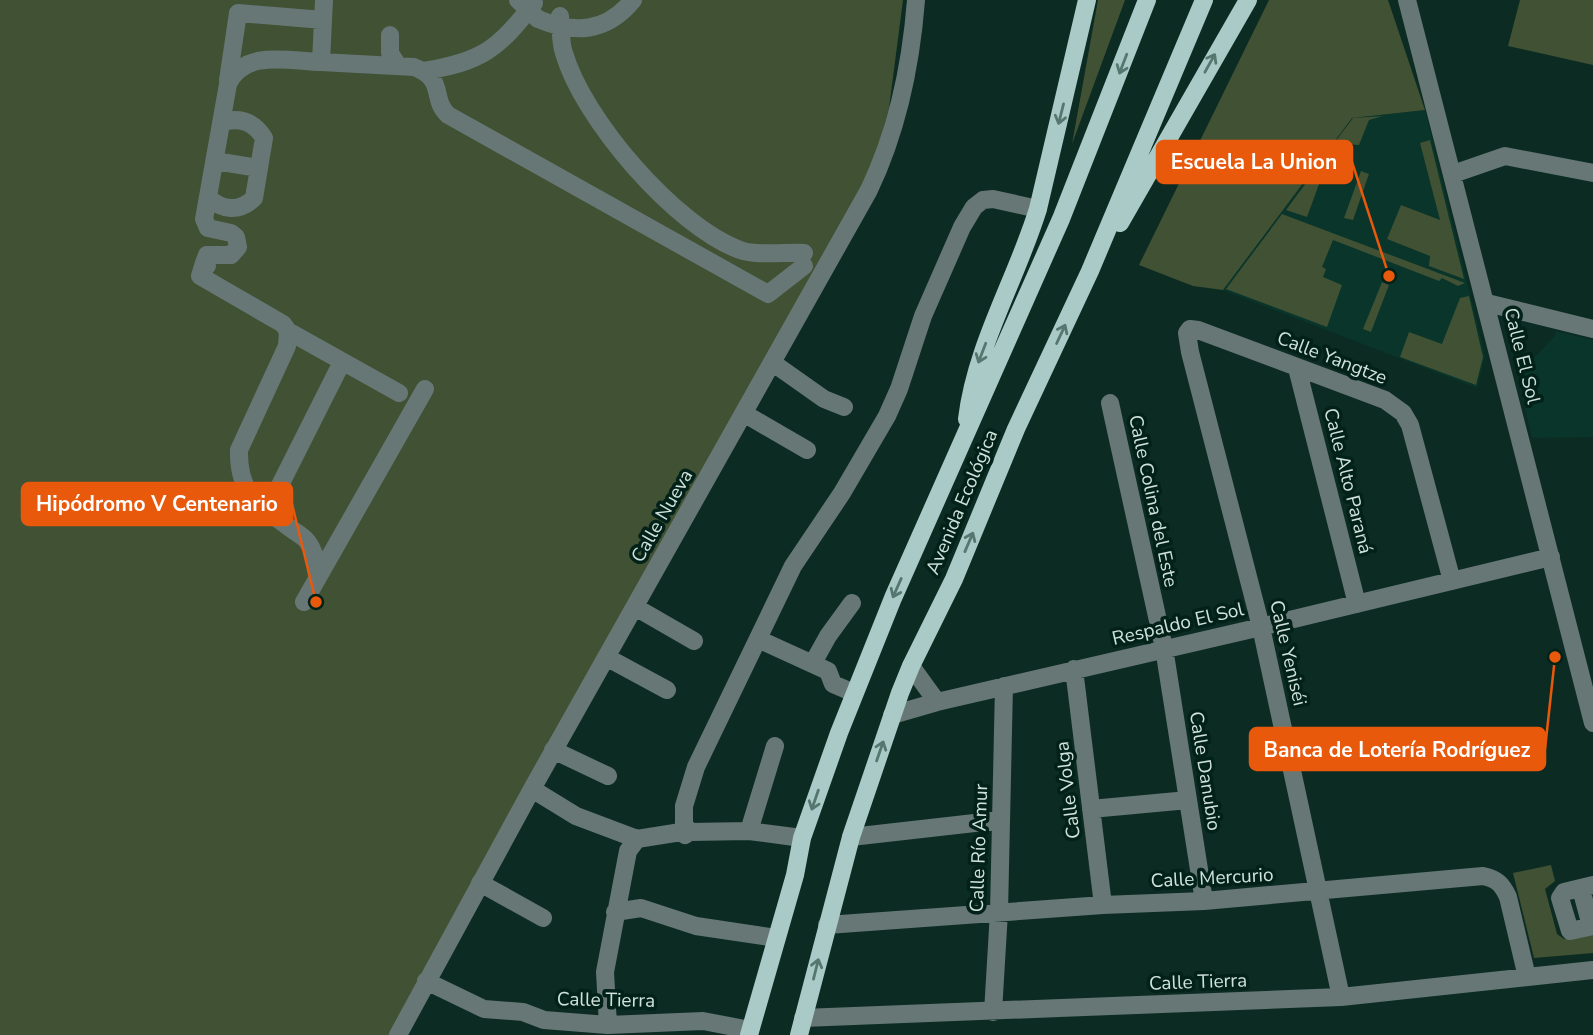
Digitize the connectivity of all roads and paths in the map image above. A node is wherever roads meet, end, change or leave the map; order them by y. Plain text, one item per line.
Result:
1 (324, 0) edge
2 (633, 0) edge
3 (916, 0) edge
4 (1087, 0) edge
5 (1147, 0) edge
6 (1203, 0) edge
7 (1248, 0) edge
8 (1407, 0) edge
9 (530, 7) edge
10 (323, 20) junction
11 (560, 22) junction
12 (390, 35) dead end
13 (321, 62) junction
14 (398, 66) junction
15 (423, 71) junction
16 (228, 84) junction
17 (222, 122) junction
18 (215, 161) junction
19 (259, 168) junction
20 (1593, 173) edge
21 (1453, 174) junction
22 (208, 197) junction
23 (1038, 209) junction
24 (1090, 271) junction
25 (1487, 303) junction
26 (1593, 329) edge
27 (1198, 330) joint
28 (288, 331) junction
29 (342, 362) junction
30 (774, 363) junction
31 (1297, 368) junction
32 (425, 388) dead end
33 (399, 393) dead end
34 (1110, 403) dead end
35 (844, 407) dead end
36 (744, 414) junction
37 (964, 440) junction
38 (807, 450) dead end
39 (267, 511) junction
40 (1551, 557) junction
41 (317, 578) junction
42 (1451, 581) junction
43 (304, 602) dead end
44 (852, 603) dead end
45 (1357, 604) junction
46 (635, 607) junction
47 (1261, 627) junction
48 (758, 639) junction
49 (694, 641) dead end
50 (1164, 648) junction
51 (607, 657) junction
52 (813, 663) junction
53 (911, 666) junction
54 (1074, 669) junction
55 (1004, 686) junction
56 (667, 690) dead end
57 (854, 693) junction
58 (937, 702) junction
59 (892, 715) junction
60 (1592, 717) edge
61 (775, 746) dead end
62 (553, 750) junction
63 (608, 775) dead end
64 (532, 789) junction
65 (1188, 800) junction
66 (1091, 809) junction
67 (1001, 820) junction
68 (685, 830) junction
69 (749, 831) junction
70 (851, 837) junction
71 (802, 838) junction
72 (637, 839) junction
73 (480, 883) junction
74 (1587, 887) edge
75 (1318, 892) junction
76 (1204, 901) junction
77 (1103, 905) junction
78 (615, 912) junction
79 (999, 912) junction
80 (543, 918) dead end
81 (827, 925) junction
82 (1592, 926) edge
83 (776, 938) junction
84 (1593, 970) edge
85 (1528, 977) junction
86 (426, 981) junction
87 (1341, 997) junction
88 (993, 1012) junction
89 (608, 1025) junction
90 (801, 1027) edge
91 (581, 1029) edge
92 (750, 1032) edge
93 (398, 1035) edge

1 - 10 street
2 - 11 street
3 - 30 street, Calle Nueva
4 -> 23 main road
5 -> 37 main road, Avenida Ecológica
6 - 24 main road, Avenida Ecológica
24 -> 7 main road
8 - 21 street, Calle El Sol
9 - 11 street
9 - 15 street
10 - 13 street
10 - 16 street
11 - 15 street
12 - 14 street
13 - 14 street
13 - 16 street
14 - 15 street
16 - 17 street
17 - 18 street
17 - 19 street
18 - 19 street
18 - 22 street
19 - 22 street
20 - 21 street
21 - 25 street, Calle El Sol
22 - 28 street
23 -> 37 main road
23 - 48 street
53 -> 24 main road, Avenida Ecológica
25 - 26 street
25 - 40 street, Calle El Sol
27 - 31 street, Calle Yangtze
27 - 47 street, Calle Yeniséi
28 - 29 street
28 - 39 street
29 - 33 street
29 - 39 street
30 - 35 street
30 - 36 street, Calle Nueva
31 - 42 street, Calle Yangtze
31 - 45 street, Calle Alto Paraná
32 - 41 street
34 - 50 street, Calle Colina del Este
36 - 38 street
36 - 46 street, Calle Nueva
37 -> 57 main road, Avenida Ecológica
39 - 41 street
40 - 42 street, Respaldo El Sol
40 - 60 street, Calle El Sol
41 - 43 street
42 - 45 street, Respaldo El Sol
44 - 52 street
45 - 47 street, Respaldo El Sol
46 - 49 street
46 - 51 street, Calle Nueva
47 - 50 street, Respaldo El Sol
47 - 75 street, Calle Yeniséi
48 - 52 street
48 - 68 street
50 - 54 street, Respaldo El Sol
50 - 65 street, Calle Danubio
51 - 56 street
51 - 62 street, Calle Nueva
52 - 57 street
53 - 58 street
53 - 59 main road, Avenida Ecológica
54 - 55 street, Respaldo El Sol
54 - 66 street, Calle Volga
55 - 58 street, Respaldo El Sol
55 - 67 street, Calle Río Amur
57 -> 71 main road, Avenida Ecológica
58 - 59 street, Respaldo El Sol
70 -> 59 main road, Avenida Ecológica
61 - 69 street
62 - 63 street
62 - 64 street, Calle Nueva
64 - 72 street
64 - 73 street, Calle Nueva
65 - 66 street
65 - 76 street, Calle Danubio
66 - 77 street, Calle Volga
67 - 70 street
67 - 79 street, Calle Río Amur
68 - 69 street
68 - 72 street
69 - 71 street
70 - 81 main road, Avenida Ecológica
71 - 83 main road, Avenida Ecológica
72 - 78 street
73 - 80 street
73 - 86 street, Calle Nueva
74 - 82 street
75 - 76 street, Calle Mercurio
75 - 85 street, Calle Mercurio
75 - 87 street, Calle Yeniséi
76 - 77 street, Calle Mercurio
77 - 79 street, Calle Mercurio
78 - 83 street
78 - 89 street
79 - 81 street, Calle Mercurio
79 - 88 street, Calle Río Amur
90 -> 81 main road, Avenida Ecológica
83 - 92 main road, Avenida Ecológica
84 - 85 street, Calle Tierra
85 - 87 street, Calle Tierra
86 - 91 street, Calle Tierra
86 - 93 street, Calle Nueva
87 - 88 street, Calle Tierra
88 - 90 street, Calle Tierra
89 - 91 street, Calle Tierra
89 - 92 street, Calle Tierra

